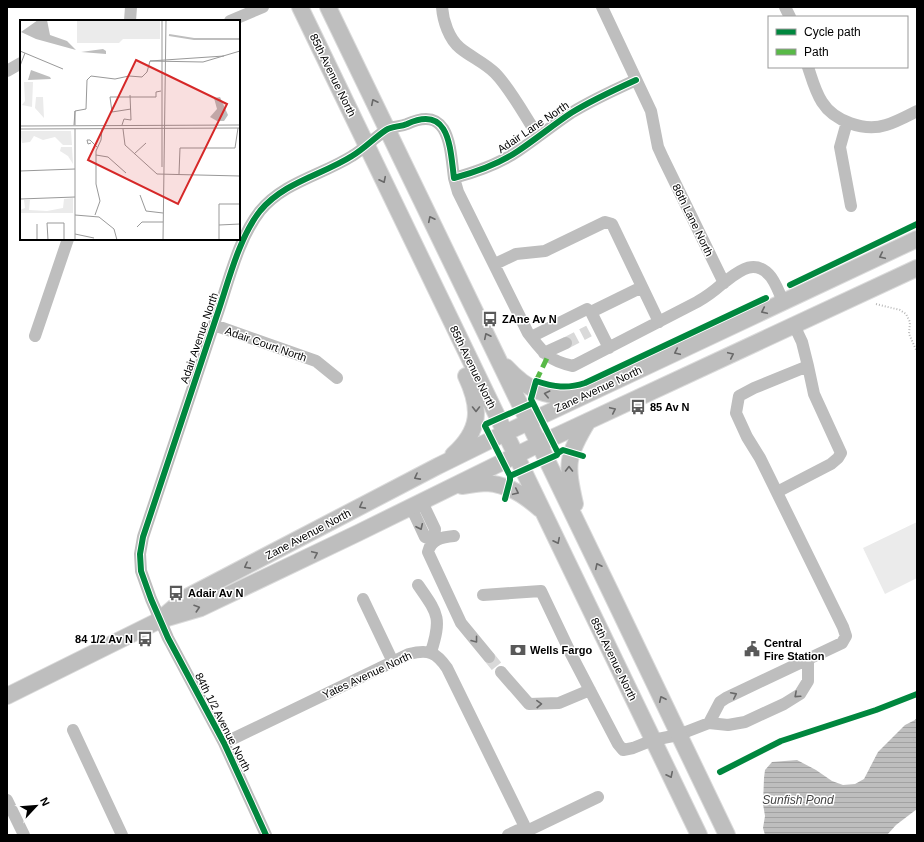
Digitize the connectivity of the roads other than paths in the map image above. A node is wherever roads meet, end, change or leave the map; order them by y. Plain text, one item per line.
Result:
1 (131, 7) edge
2 (263, 7) edge
3 (300, 7) edge
4 (328, 7) edge
5 (442, 7) edge
6 (602, 7) edge
7 (785, 7) edge
8 (790, 16) edge
9 (130, 20) edge
10 (232, 20) edge
11 (20, 64) edge
12 (808, 68) edge
13 (7, 70) edge
14 (636, 80) junction
15 (917, 111) edge
16 (847, 122) junction
17 (388, 129) junction
18 (538, 136) junction
19 (366, 144) junction
20 (454, 178) junction
21 (851, 206) dead end
22 (917, 239) edge
23 (68, 240) edge
24 (420, 256) junction
25 (495, 264) junction
26 (917, 268) edge
27 (724, 283) junction
28 (642, 287) junction
29 (783, 302) junction
30 (591, 312) junction
31 (659, 322) junction
32 (214, 325) junction
33 (794, 325) junction
34 (35, 336) dead end
35 (531, 337) junction
36 (566, 342) tunnel mouth
37 (609, 348) junction
38 (544, 353) junction
39 (497, 358) junction
40 (808, 366) junction
41 (337, 378) dead end
42 (611, 382) junction
43 (588, 421) junction
44 (528, 422) junction
45 (505, 433) junction
46 (539, 444) junction
47 (516, 455) junction
48 (438, 466) junction
49 (451, 488) junction
50 (777, 492) junction
51 (417, 504) junction
52 (544, 512) junction
53 (583, 534) junction
54 (454, 536) dead end
55 (434, 541) junction
56 (418, 585) dead end
57 (483, 595) dead end
58 (363, 599) dead end
59 (160, 620) junction
60 (431, 652) junction
61 (489, 657) tunnel mouth
62 (808, 660) junction
63 (393, 662) junction
64 (501, 672) tunnel mouth
65 (590, 690) junction
66 (7, 696) edge
67 (710, 723) junction
68 (73, 730) dead end
69 (678, 735) junction
70 (653, 740) junction
71 (224, 743) junction
72 (598, 797) dead end
73 (7, 800) edge
74 (527, 831) edge
75 (24, 835) edge
76 (122, 835) edge
77 (266, 835) edge
78 (508, 835) edge
79 (699, 835) edge
80 (727, 835) edge

1 - 9 street
2 - 10 street
3 - 19 main road, 85th Avenue North
17 -> 4 main road
5 - 18 street
6 - 14 street, 86th Lane North
7 - 8 street
11 - 13 street
12 - 16 street
14 - 18 street, Adair Lane North
14 - 27 street, 86th Lane North
15 - 16 street
16 - 21 street
17 - 19 street, Adair Avenue North
17 - 20 street
39 -> 17 main road
18 - 20 street, Adair Lane North
19 -> 24 main road, 85th Avenue North
19 - 32 street, Adair Avenue North
20 - 25 street
22 -> 29 main road, Zane Avenue North
23 - 34 street
24 - 45 main road, 85th Avenue North
24 -> 48 main road
25 - 28 street
25 - 35 street
26 - 33 main road, Zane Avenue North
27 - 29 street
27 - 31 street
28 - 30 street
28 - 31 street
29 -> 42 main road, Zane Avenue North
30 - 35 street
30 - 37 street
31 - 37 street
32 - 41 street, Adair Court North
32 - 59 street, Adair Avenue North
33 - 40 street
43 -> 33 main road, Zane Avenue North
35 - 38 street
36 - 38 street
37 - 38 street
42 -> 39 main road
39 - 44 main road
40 - 50 street
40 - 50 street
42 - 44 main road, Zane Avenue North
43 - 46 main road, Zane Avenue North
53 -> 43 main road
44 - 45 main road, Zane Avenue North
44 - 46 main road
45 - 47 main road, 85th Avenue North
45 - 48 main road, Zane Avenue North
46 - 47 main road, Zane Avenue North
46 - 53 main road
47 - 49 main road, Zane Avenue North
47 - 52 main road, 85th Avenue North
48 -> 59 main road, Zane Avenue North
49 - 51 main road, Zane Avenue North
49 -> 52 main road
50 - 62 street
51 - 55 street
59 -> 51 main road, Zane Avenue North
52 -> 70 main road, 85th Avenue North
69 -> 53 main road
54 - 55 street
55 -> 61 street
56 - 60 street
57 - 65 street
58 - 63 street
59 - 66 main road, Zane Avenue North
59 - 71 street, 84th 1/2 Avenue North
60 - 63 street, Yates Avenue North
60 - 74 street
67 -> 62 street
62 -> 67 street
63 - 71 street, Yates Avenue North
64 -> 65 street
65 - 70 street
67 - 69 street
68 - 76 street
69 - 70 street
69 - 80 main road
70 -> 79 main road, 85th Avenue North
71 - 77 street, 84th 1/2 Avenue North
72 - 74 street
73 - 75 street
74 - 78 street

